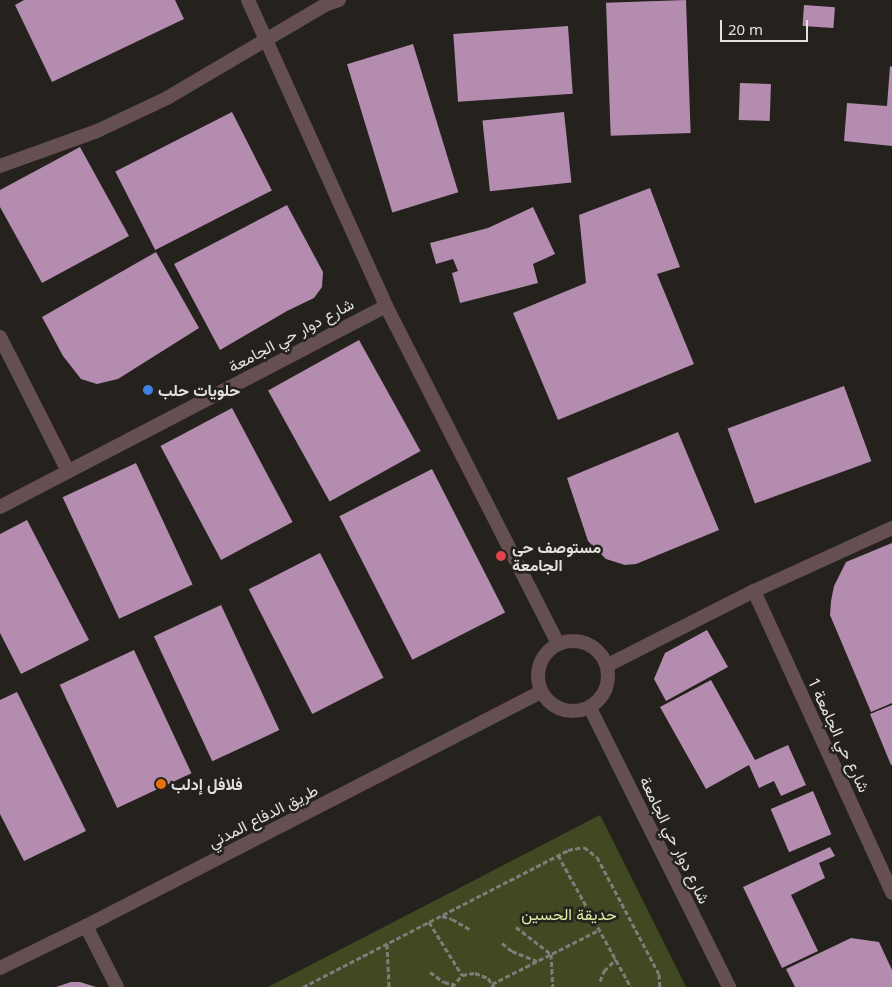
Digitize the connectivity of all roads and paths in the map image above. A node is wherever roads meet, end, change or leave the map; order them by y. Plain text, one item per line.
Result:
1 (248, 0) edge
2 (339, 0) edge
3 (266, 39) junction
4 (0, 166) edge
5 (386, 306) junction
6 (0, 337) edge
7 (68, 471) junction
8 (0, 507) edge
9 (892, 528) edge
10 (754, 591) junction
11 (558, 644) junction
12 (608, 665) junction
13 (541, 692) junction
14 (590, 708) junction
15 (558, 855) junction
16 (892, 893) edge
17 (442, 916) junction
18 (429, 922) junction
19 (86, 926) junction
20 (516, 927) dead end
21 (471, 930) dead end
22 (599, 930) junction
23 (502, 943) dead end
24 (388, 944) junction
25 (551, 954) junction
26 (616, 959) junction
27 (538, 961) junction
28 (0, 968) edge
29 (430, 972) dead end
30 (462, 975) junction
31 (600, 981) dead end
32 (310, 985) edge
33 (493, 985) edge
34 (452, 986) edge
35 (117, 987) edge
36 (303, 987) edge
37 (389, 987) edge
38 (553, 987) edge
39 (631, 987) edge
40 (660, 987) edge
41 (729, 987) edge

1 - 3 street
2 - 3 street
3 - 4 street
3 - 5 street
5 - 7 street, شارع دوار حي الجامعة
5 - 11 street
6 - 7 street
7 - 8 street, شارع دوار حي الجامعة
9 - 10 street
10 - 12 street
10 - 16 street, شارع حي الجامعة 1
11 - 12 street
11 - 13 street
12 - 14 street
13 - 14 street
13 - 19 street, طريق الدفاع المدني
14 - 41 street, شارع دوار حي الجامعة
15 - 17 path
15 - 22 path
15 - 40 path
17 - 18 path
17 - 21 path
18 - 24 path
18 - 30 path
19 - 28 street, طريق الدفاع المدني
19 - 35 street
20 - 25 path
22 - 25 path
22 - 26 path
23 - 27 path
24 - 32 path
24 - 37 path
25 - 27 path
25 - 38 path
26 - 31 path
26 - 39 path
27 - 33 path
29 - 34 path
30 - 33 path
30 - 34 path
32 - 36 path

